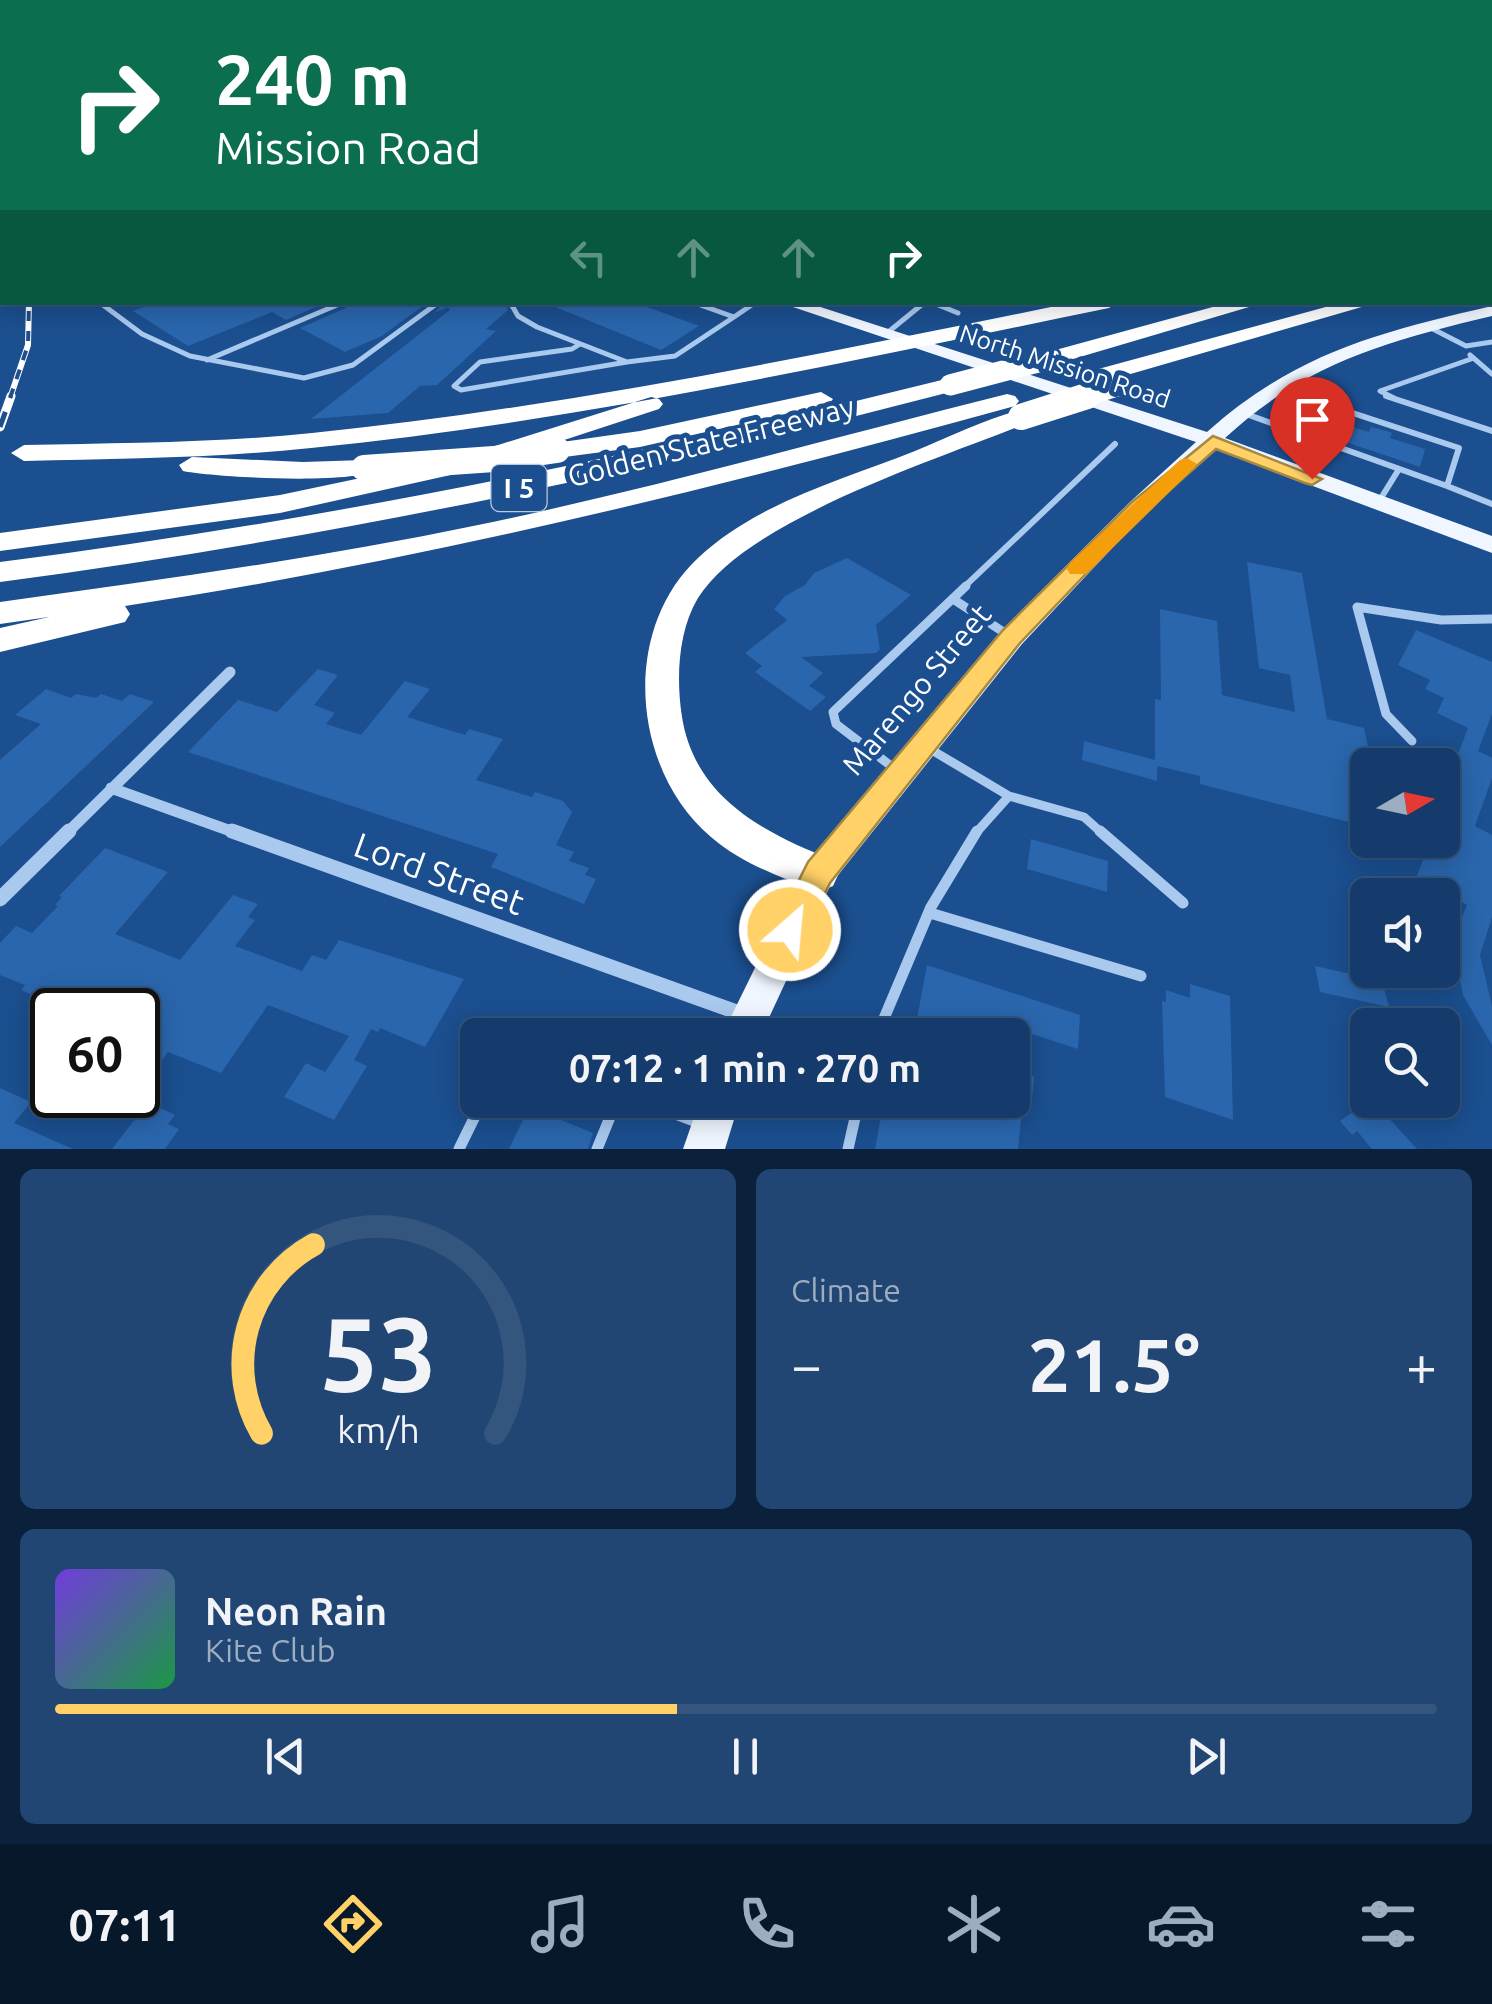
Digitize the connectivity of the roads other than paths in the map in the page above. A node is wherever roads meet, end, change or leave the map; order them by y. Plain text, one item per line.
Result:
1 (105, 305) edge
2 (337, 305) edge
3 (435, 305) edge
4 (512, 305) edge
5 (700, 305) edge
6 (752, 305) edge
7 (795, 305) edge
8 (925, 305) edge
9 (936, 305) edge
10 (1091, 305) edge
11 (1245, 305) edge
12 (1357, 305) edge
13 (1492, 312) edge
14 (958, 313) dead end
15 (734, 317) junction
16 (1427, 326) junction
17 (1251, 334) junction
18 (893, 339) junction
19 (1492, 342) edge
20 (580, 344) junction
21 (1466, 346) junction
22 (1090, 347) junction
23 (1471, 358) junction
24 (207, 360) junction
25 (627, 362) junction
26 (787, 367) junction
27 (1492, 374) edge
28 (941, 380) junction
29 (1275, 388) junction
30 (1014, 409) junction
31 (1242, 412) junction
32 (1492, 431) edge
33 (1213, 441) junction
34 (1116, 444) dead end
35 (12, 452) edge
36 (1399, 468) junction
37 (1447, 486) junction
38 (1378, 503) junction
39 (1492, 504) edge
40 (0, 542) edge
41 (1492, 545) edge
42 (314, 566) junction
43 (0, 572) edge
44 (953, 599) junction
45 (0, 613) edge
46 (1492, 619) edge
47 (1012, 637) junction
48 (0, 640) edge
49 (230, 672) dead end
50 (1412, 741) dead end
51 (922, 744) junction
52 (898, 772) junction
53 (111, 788) junction
54 (1009, 796) junction
55 (819, 872) junction
56 (0, 899) edge
57 (1183, 903) dead end
58 (930, 912) junction
59 (1140, 976) dead end
60 (723, 1018) edge
61 (748, 1018) edge
62 (882, 1018) edge
63 (474, 1118) edge
64 (610, 1118) edge
65 (856, 1118) edge
66 (459, 1149) edge
67 (598, 1149) edge
68 (848, 1149) edge

1 - 24 lane
2 - 24 lane
3 - 24 lane
4 - 20 lane
5 - 15 lane
6 - 15 lane
7 - 18 main road, North Mission Road
8 - 18 lane
9 - 14 lane
10 - 18 highway
11 - 22 highway, Golden State Freeway / I 5
12 - 17 highway, Golden State Freeway / I 5
13 - 16 main road, Marengo Street
15 - 25 lane
16 - 21 lane
16 - 29 main road, Marengo Street
17 - 30 highway, Golden State Freeway / I 5
17 - 30 highway, bridge
18 - 26 highway
18 - 33 main road, North Mission Road
19 - 21 lane
20 - 25 lane
20 - 25 lane
21 - 23 lane
22 - 28 highway, Golden State Freeway / I 5, bridge
22 - 28 highway
23 - 27 lane
23 - 32 lane
26 - 35 highway
26 - 40 highway
28 - 35 highway, bridge
28 - 43 highway, Golden State Freeway / I 5
29 - 31 main road, Marengo Street
29 - 37 lane
30 - 42 highway, Golden State Freeway / I 5
30 - 55 highway
31 - 33 main road, Marengo Street
31 - 36 lane
33 - 38 main road, North Mission Road
33 - 47 main road, Marengo Street
34 - 44 lane
36 - 37 lane
36 - 38 lane
37 - 39 lane
38 - 41 main road, North Mission Road
42 - 45 highway, Golden State Freeway / I 5
42 - 48 highway
44 - 47 lane
44 - 52 lane
46 - 50 lane
47 - 51 main road, Marengo Street
49 - 53 street
51 - 52 main road, Marengo Street
51 - 54 lane
52 - 55 main road, Marengo Street
53 - 56 street
53 - 60 street, Lord Street
54 - 57 lane
54 - 58 lane
55 - 61 main road, Marengo Street
58 - 59 lane
58 - 62 lane
63 - 66 lane
64 - 67 lane
65 - 68 lane

